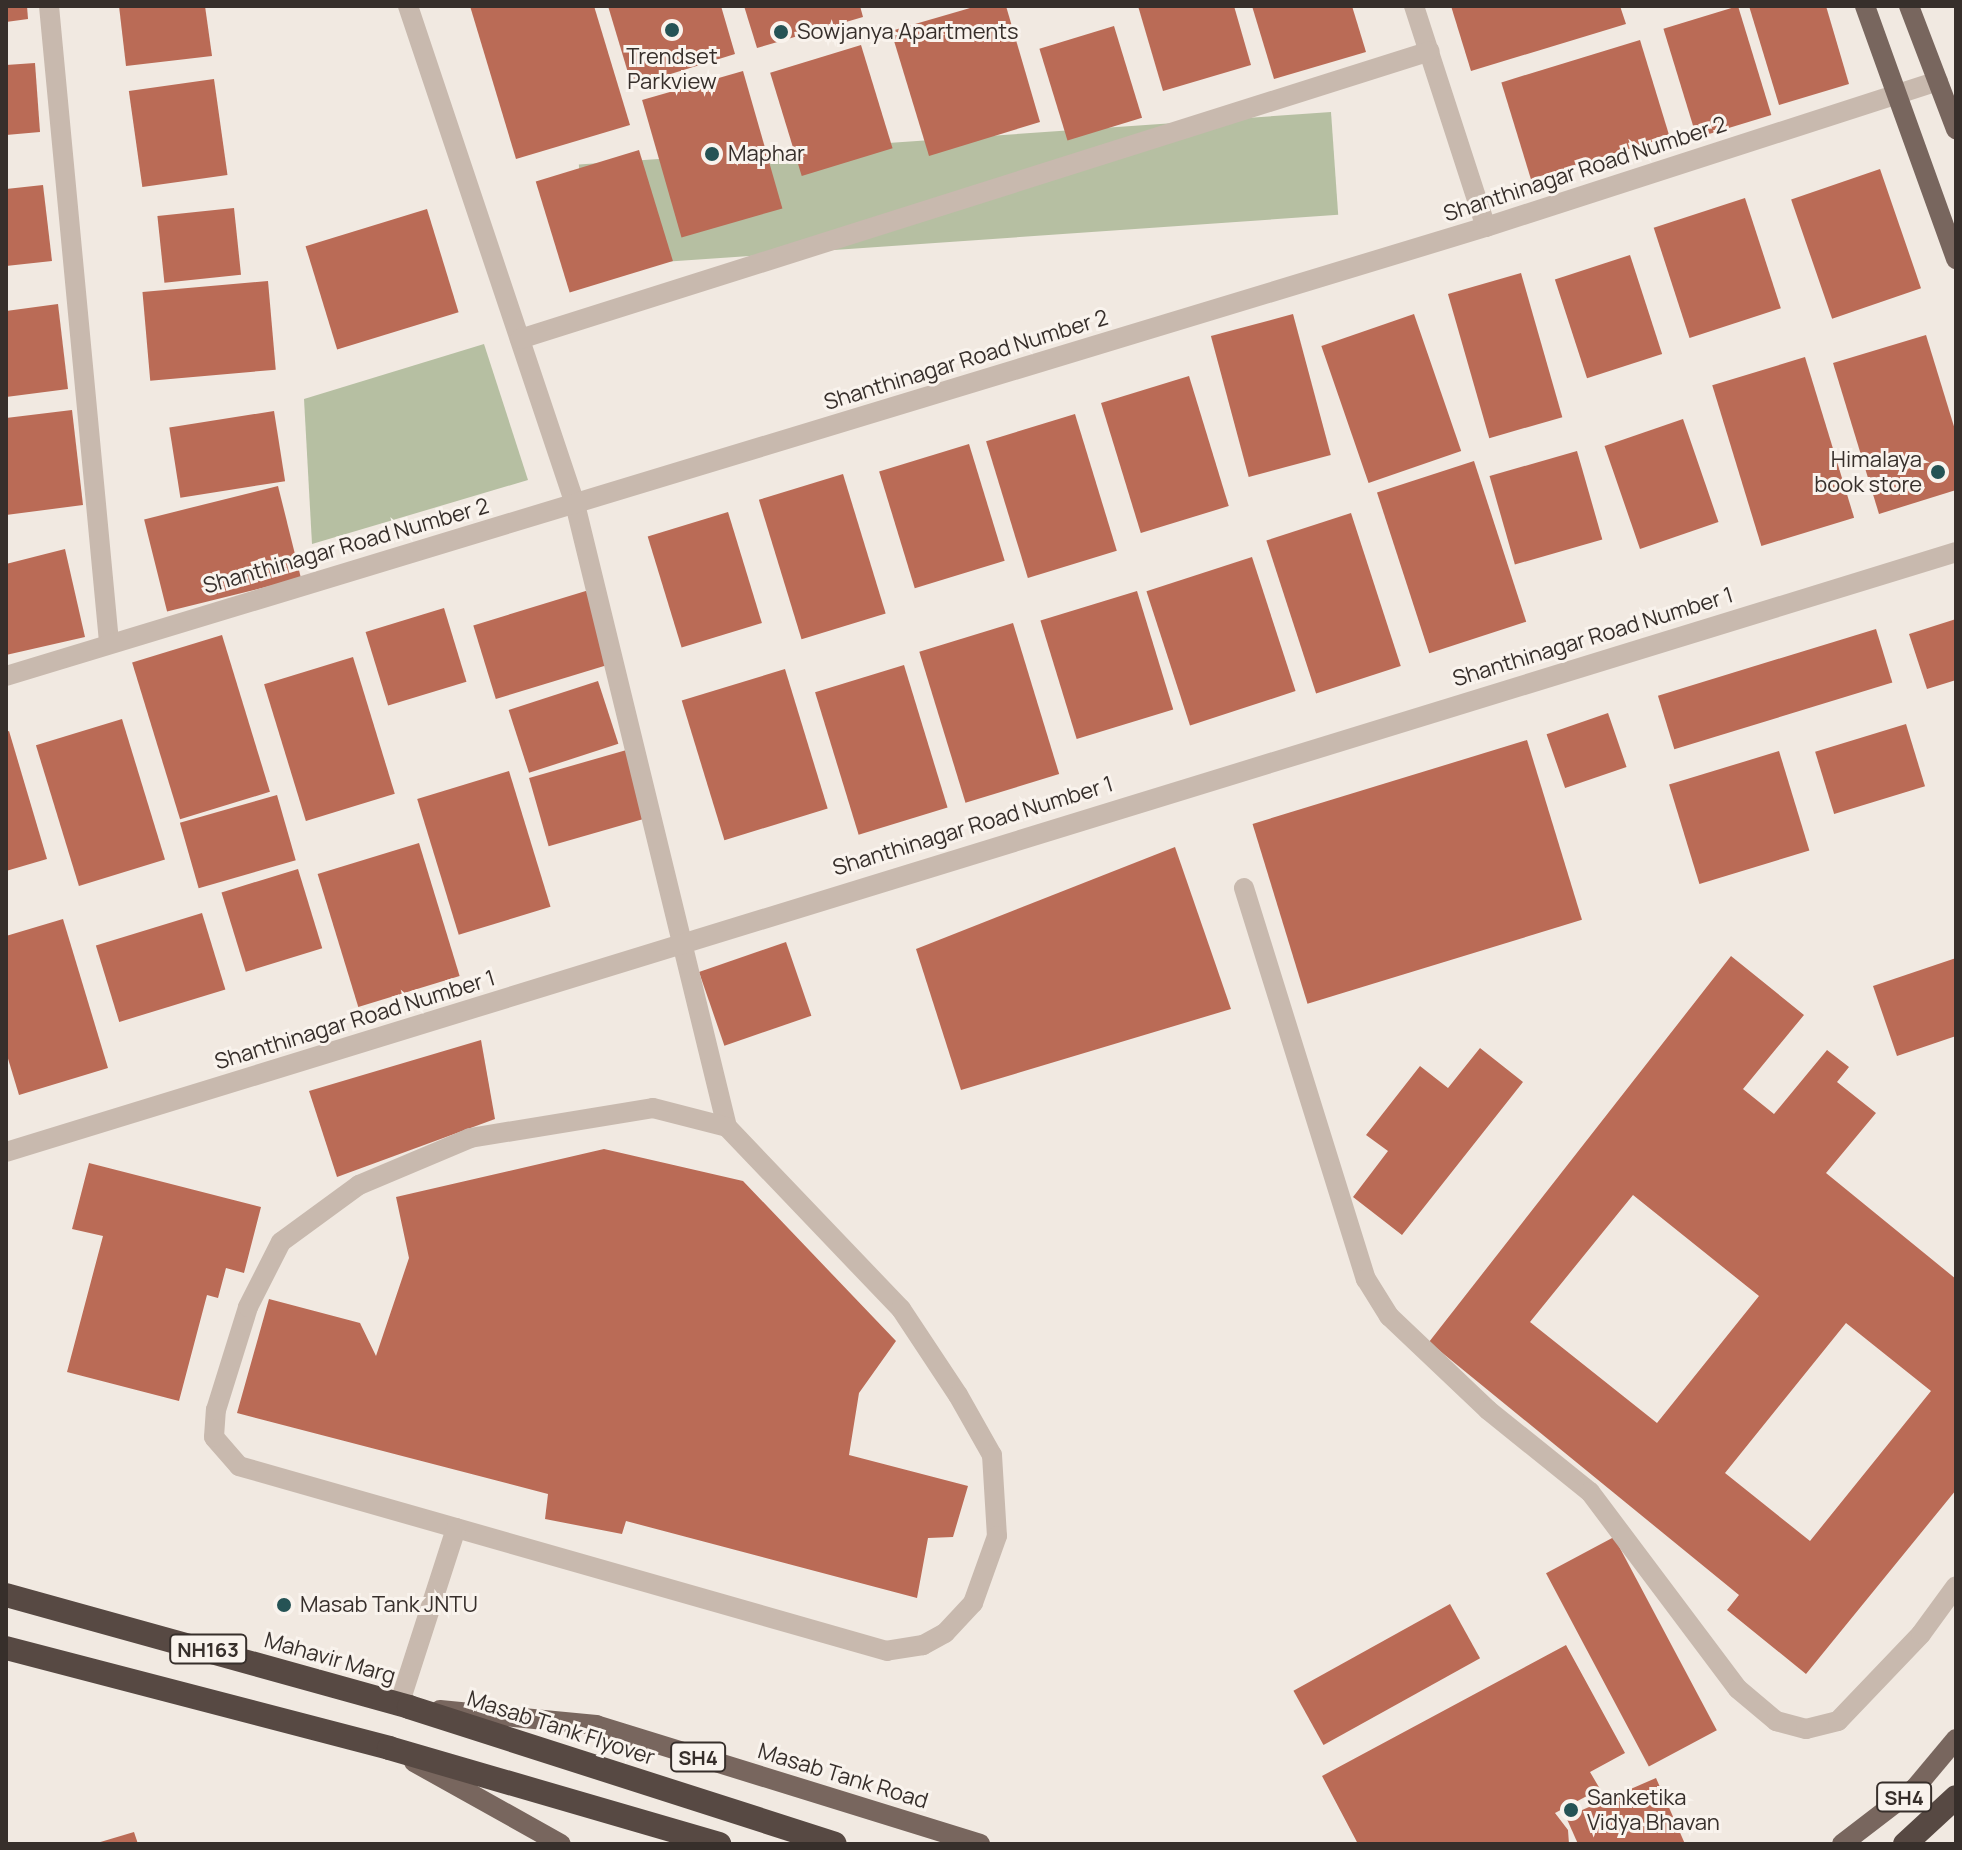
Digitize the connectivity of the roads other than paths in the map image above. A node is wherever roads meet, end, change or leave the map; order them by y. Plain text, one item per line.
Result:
1 (49, 6) edge
2 (408, 6) edge
3 (1414, 6) edge
4 (1865, 6) edge
5 (1909, 6) edge
6 (1430, 51) junction
7 (1938, 81) junction
8 (1898, 94) junction
9 (1956, 129) edge
10 (1486, 227) junction
11 (1956, 259) edge
12 (520, 339) junction
13 (575, 504) junction
14 (1956, 552) edge
15 (109, 642) junction
16 (6, 676) edge
17 (1244, 888) dead end
18 (683, 940) junction
19 (727, 1127) junction
20 (6, 1152) edge
21 (456, 1528) junction
22 (1956, 1586) edge
23 (6, 1595) edge
24 (6, 1648) edge
25 (404, 1706) junction
26 (1956, 1739) edge
27 (389, 1748) junction
28 (1956, 1797) edge
29 (561, 1844) edge
30 (719, 1844) edge
31 (835, 1844) edge
32 (980, 1844) edge
33 (1842, 1844) edge
34 (1905, 1844) edge

1 - 15 street
2 - 12 street
3 - 6 street
4 - 8 main road
5 - 7 main road
6 - 10 street
6 - 12 street
7 - 8 street, Shanthinagar Road Number 2
7 - 9 main road
8 - 10 street, Shanthinagar Road Number 2
8 - 11 main road
10 - 13 street, Shanthinagar Road Number 2
12 - 13 street
13 - 15 street, Shanthinagar Road Number 2
13 - 18 street
14 - 18 street, Shanthinagar Road Number 1
15 - 16 street, Shanthinagar Road Number 2
17 - 22 street
18 - 19 street
18 - 20 street, Shanthinagar Road Number 1
19 - 21 street
19 - 21 street
21 - 25 street
23 - 25 highway, Mahavir Marg / NH163
24 - 27 highway, NH163
25 - 31 highway, Masab Tank Flyover / NH163
25 - 32 main road, Masab Tank Road / SH4
26 - 33 main road, SH4
27 - 29 main road
27 - 30 highway, NH163
28 - 34 highway

